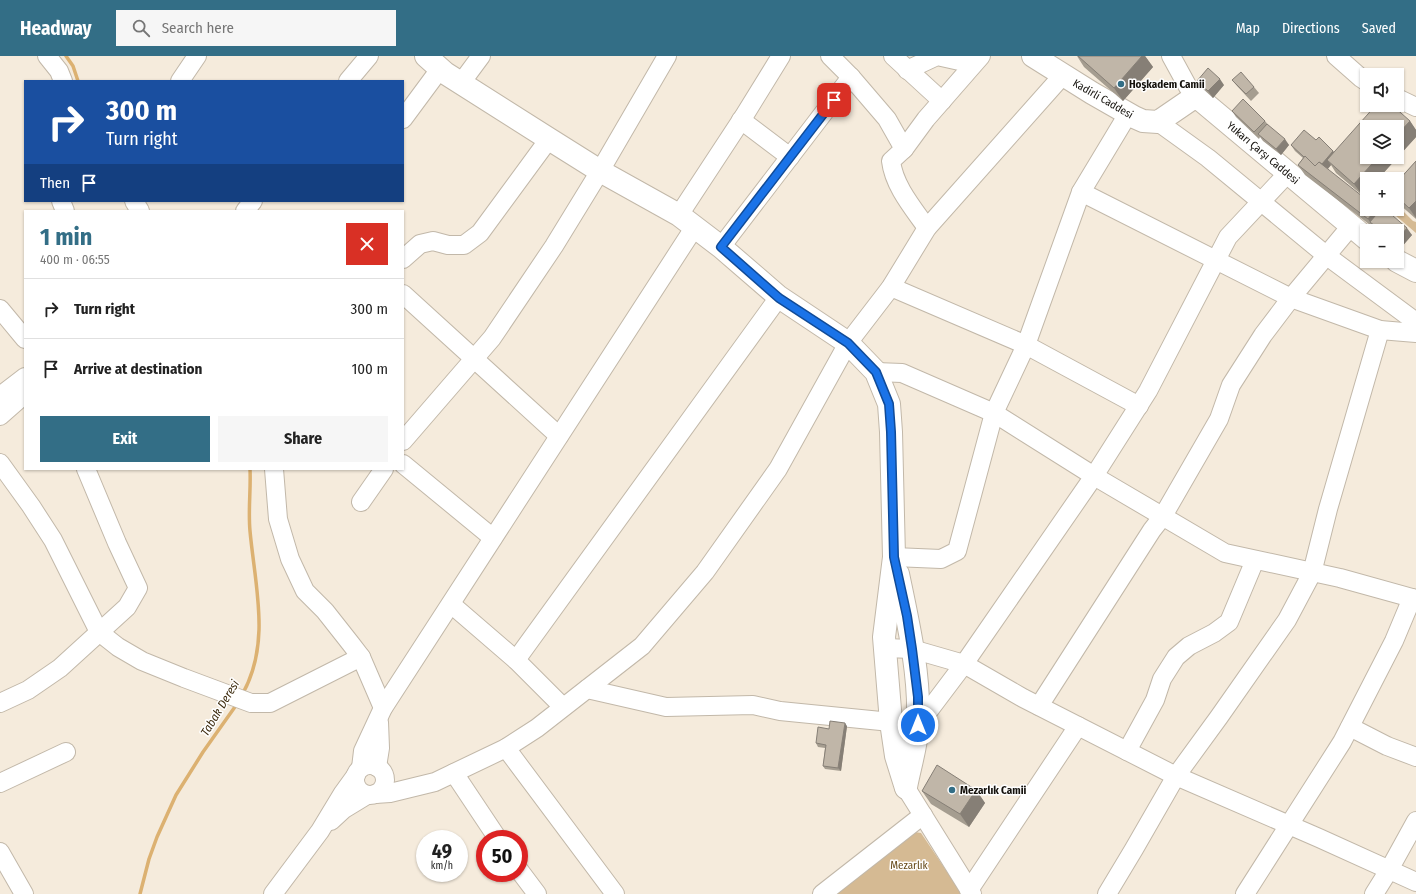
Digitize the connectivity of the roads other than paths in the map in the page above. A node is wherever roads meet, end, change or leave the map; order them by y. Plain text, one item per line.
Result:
1 (48, 56) edge
2 (197, 56) edge
3 (369, 56) edge
4 (481, 56) edge
5 (667, 56) edge
6 (781, 56) edge
7 (830, 56) edge
8 (893, 56) edge
9 (1033, 56) edge
10 (1171, 56) edge
11 (1336, 56) edge
12 (977, 60) edge
13 (433, 62) edge
14 (908, 70) junction
15 (1063, 75) junction
16 (1360, 77) edge
17 (851, 78) junction
18 (62, 80) edge
19 (181, 80) edge
20 (349, 80) edge
21 (461, 83) junction
22 (1196, 96) junction
23 (942, 101) junction
24 (1404, 101) edge
25 (1416, 107) edge
26 (1128, 114) junction
27 (404, 117) edge
28 (741, 120) junction
29 (1158, 122) junction
30 (549, 139) junction
31 (904, 149) junction
32 (790, 157) junction
33 (600, 171) junction
34 (1287, 174) junction
35 (1081, 192) junction
36 (252, 202) edge
37 (1260, 202) junction
38 (246, 210) edge
39 (687, 221) junction
40 (927, 228) junction
41 (1359, 232) edge
42 (721, 247) junction
43 (1327, 256) junction
44 (404, 258) edge
45 (1217, 260) junction
46 (1404, 265) edge
47 (1416, 271) edge
48 (891, 287) junction
49 (404, 295) edge
50 (779, 298) junction
51 (1291, 298) junction
52 (0, 309) edge
53 (1416, 322) edge
54 (1380, 330) junction
55 (1416, 333) edge
56 (24, 338) edge
57 (848, 343) junction
58 (1026, 345) junction
59 (474, 358) junction
60 (876, 372) junction
61 (24, 378) edge
62 (24, 395) edge
63 (0, 396) edge
64 (1139, 406) junction
65 (994, 413) junction
66 (0, 416) edge
67 (559, 436) junction
68 (404, 440) edge
69 (0, 463) edge
70 (404, 465) edge
71 (86, 470) edge
72 (274, 470) edge
73 (383, 470) edge
74 (1094, 476) junction
75 (361, 502) dead end
76 (1163, 516) junction
77 (493, 538) junction
78 (894, 557) junction
79 (1255, 560) junction
80 (1312, 572) junction
81 (1414, 599) edge
82 (451, 604) junction
83 (99, 632) junction
84 (885, 648) junction
85 (912, 649) junction
86 (361, 658) junction
87 (516, 660) junction
88 (964, 664) junction
89 (587, 689) junction
90 (0, 703) edge
91 (1039, 706) junction
92 (563, 707) junction
93 (381, 713) junction
94 (891, 722) junction
95 (918, 725) junction
96 (1078, 726) junction
97 (1350, 727) junction
98 (506, 748) junction
99 (1127, 751) junction
100 (66, 752) dead end
101 (1416, 757) edge
102 (369, 771) junction
103 (454, 773) junction
104 (1176, 776) junction
105 (436, 782) junction
106 (0, 783) edge
107 (906, 788) junction
108 (371, 794) junction
109 (923, 815) junction
110 (1416, 821) edge
111 (1289, 825) junction
112 (492, 830) edge
113 (320, 831) junction
114 (0, 852) edge
115 (1389, 870) junction
116 (528, 882) edge
117 (1416, 882) edge
118 (971, 892) edge
119 (24, 894) edge
120 (273, 894) edge
121 (537, 894) edge
122 (615, 894) edge
123 (822, 894) edge
124 (1107, 894) edge
125 (1244, 894) edge
126 (1374, 894) edge

1 - 18 street
2 - 19 street
3 - 20 street
4 - 21 street
5 - 33 street
6 - 28 street
7 - 17 street
8 - 14 street
9 - 15 main road, Kadirli Caddesi
10 - 22 street, Yukarı Çarşı Caddesi
11 - 16 street
12 - 14 street
12 - 23 street
13 - 21 main road
13 - 27 street
14 - 23 street
15 - 26 main road, Kadirli Caddesi
15 - 40 street
17 - 31 street
17 - 32 street
21 - 30 main road
22 - 29 main road
22 - 34 main road, Yukarı Çarşı Caddesi
23 - 31 street
24 - 25 street
26 - 29 main road, Kadirli Caddesi
26 - 35 street
28 - 32 street
28 - 39 street
29 - 37 street
30 - 33 main road
30 - 44 street
31 - 40 street
32 - 42 street
33 - 39 main road
33 - 59 street
34 - 37 street
34 - 41 main road, Yukarı Çarşı Caddesi
35 - 45 street
35 - 58 street
36 - 38 street
37 - 43 street
37 - 45 street
39 - 42 main road
39 - 67 street
40 - 48 street
41 - 43 street
42 - 50 main road
43 - 51 street
43 - 53 street
45 - 51 street
45 - 64 street
46 - 47 main road
48 - 57 street
48 - 58 street
49 - 59 street
50 - 57 main road
50 - 87 street
51 - 54 street
51 - 76 street
52 - 56 street
54 - 55 street
54 - 80 street
57 - 60 main road
57 - 89 street
58 - 64 street
58 - 65 street
59 - 67 street
59 - 68 street
60 - 65 street
60 - 78 main road
61 - 63 street
62 - 66 street
64 - 74 street
65 - 74 street
65 - 78 street
67 - 77 street
69 - 83 street
70 - 77 street
71 - 83 street
72 - 86 street
73 - 75 street
74 - 76 street
74 - 88 street
76 - 79 street
76 - 91 street
77 - 82 street
78 - 84 main road
78 - 85 main road
79 - 80 street
79 - 99 street
80 - 81 street
80 - 104 street
81 - 97 street
82 - 87 street
82 - 93 street
83 - 86 street
83 - 90 street
84 - 85 street
84 - 94 main road
85 - 88 street
85 - 95 main road
86 - 93 street
87 - 92 street
88 - 91 street
88 - 95 street
89 - 92 street
89 - 94 street
91 - 96 street
92 - 98 street
93 - 102 street
94 - 107 main road
95 - 107 main road
96 - 99 street
96 - 118 street
97 - 101 street
97 - 111 street
98 - 103 street
98 - 122 street
99 - 104 street
100 - 106 street
102 - 105 street
102 - 108 street
102 - 108 street
102 - 113 street
103 - 105 street
103 - 112 street
104 - 111 street
104 - 124 street
105 - 108 street
107 - 109 street
108 - 113 street
109 - 118 street
109 - 123 street
110 - 115 street
111 - 115 street
111 - 125 street
113 - 120 street
114 - 119 street
115 - 117 street
115 - 126 street
116 - 121 street

